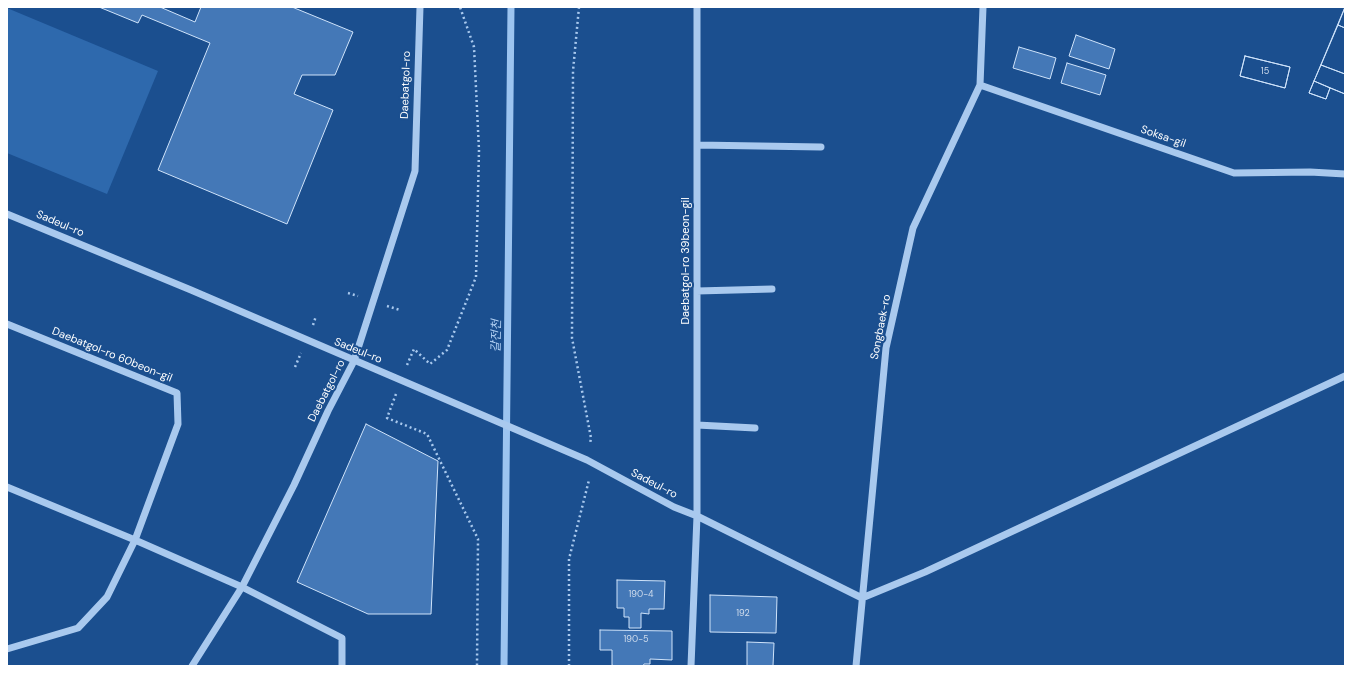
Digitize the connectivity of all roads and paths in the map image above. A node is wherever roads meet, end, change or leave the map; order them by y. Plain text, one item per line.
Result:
1 (420, 7) edge
2 (460, 7) edge
3 (579, 7) edge
4 (697, 7) edge
5 (983, 7) edge
6 (980, 85) junction
7 (697, 145) junction
8 (822, 147) dead end
9 (1345, 174) edge
10 (7, 214) edge
11 (772, 289) dead end
12 (697, 291) junction
13 (7, 324) edge
14 (414, 349) dead end
15 (354, 361) junction
16 (1345, 376) edge
17 (391, 408) dead end
18 (697, 425) junction
19 (755, 428) dead end
20 (590, 462) junction
21 (7, 487) edge
22 (697, 516) junction
23 (135, 540) junction
24 (242, 587) junction
25 (862, 598) junction
26 (7, 649) edge
27 (342, 662) edge
28 (192, 666) edge
29 (335, 666) edge
30 (477, 666) edge
31 (569, 666) edge
32 (691, 666) edge
33 (856, 666) edge

1 - 15 street, Daebatgol-ro
2 - 14 path
3 - 20 path
4 - 7 street, Daebatgol-ro 39beon-gil
5 - 6 street, Songbaek-ro
6 - 9 street, Soksa-gil
6 - 25 street, Songbaek-ro
7 - 8 street
7 - 12 street, Daebatgol-ro 39beon-gil
10 - 15 street, Sadeul-ro
11 - 12 street
12 - 18 street, Daebatgol-ro 39beon-gil
13 - 23 street, Daebatgol-ro 60beon-gil
15 - 20 street, Sadeul-ro
15 - 24 street, Daebatgol-ro
16 - 25 street
17 - 30 path
18 - 19 street
18 - 22 street, Daebatgol-ro 39beon-gil
20 - 22 street, Sadeul-ro
20 - 31 path
21 - 23 street
22 - 25 street, Sadeul-ro
22 - 32 street
23 - 24 street
23 - 26 street, Daebatgol-ro 60beon-gil
24 - 27 street
24 - 28 street, Daebatgol-ro
25 - 33 street, Songbaek-ro
27 - 29 street

